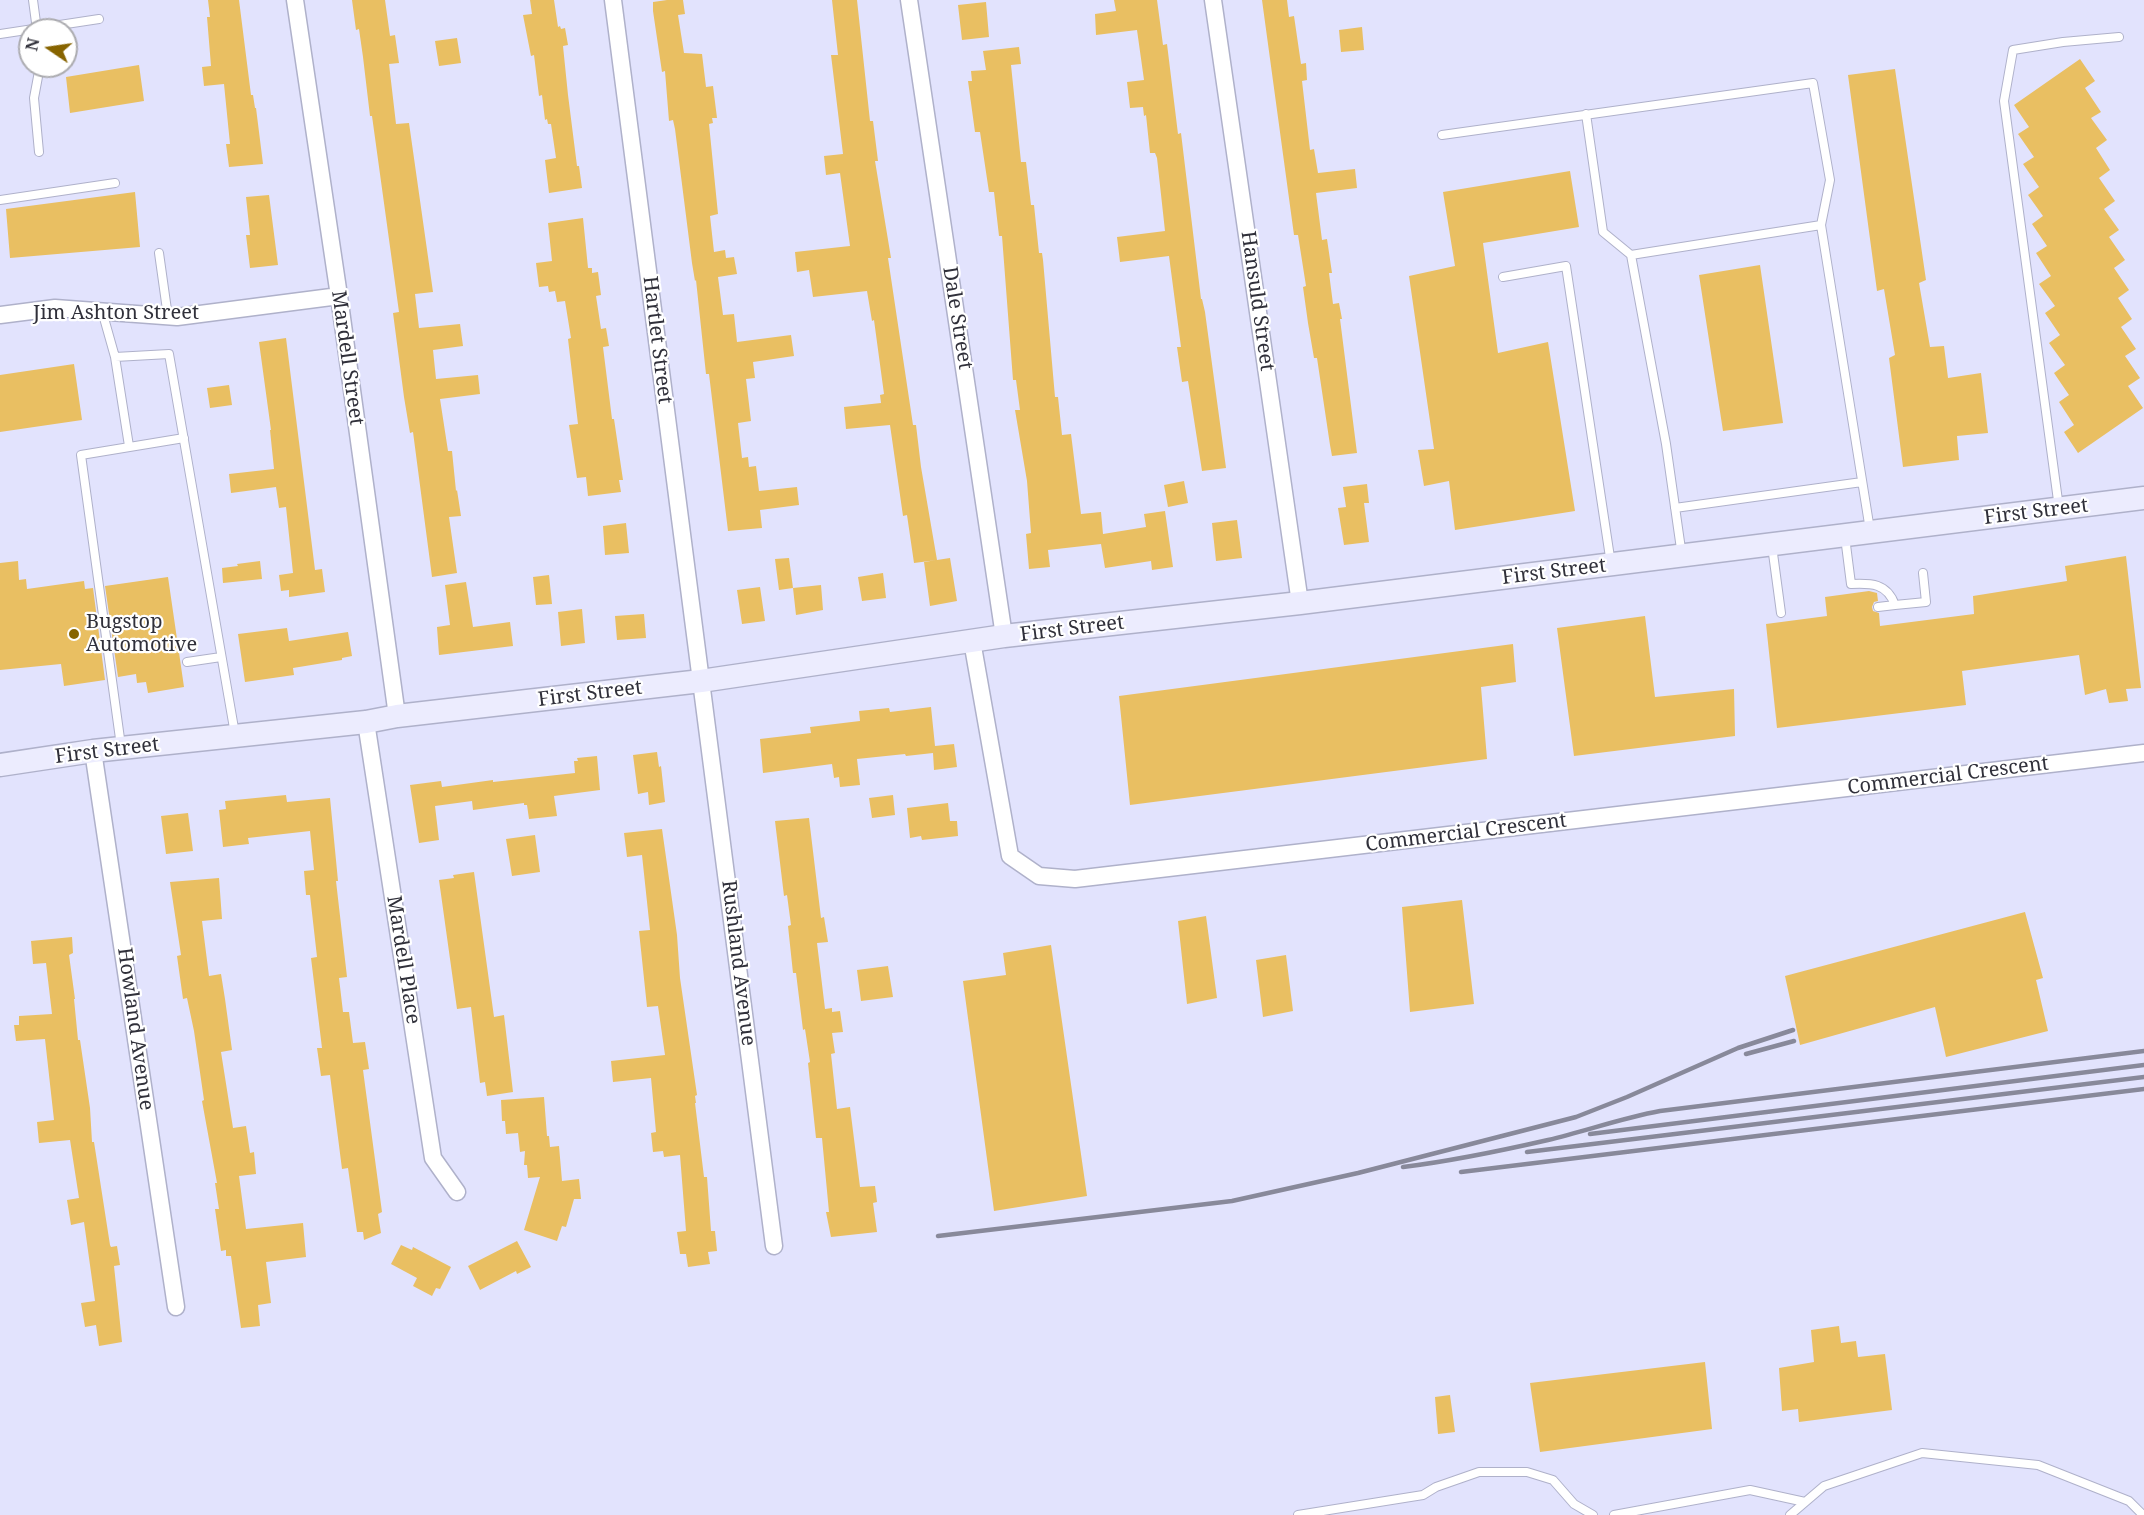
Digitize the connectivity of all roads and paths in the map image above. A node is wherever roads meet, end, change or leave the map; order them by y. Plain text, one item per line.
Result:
1 (33, 0) edge
2 (295, 0) edge
3 (613, 0) edge
4 (909, 0) edge
5 (1213, 0) edge
6 (35, 18) edge
7 (99, 19) dead end
8 (78, 22) edge
9 (18, 32) edge
10 (0, 34) edge
11 (2119, 37) dead end
12 (38, 78) edge
13 (1586, 114) junction
14 (1442, 135) dead end
15 (39, 152) dead end
16 (114, 183) dead end
17 (0, 200) edge
18 (1821, 225) junction
19 (159, 253) dead end
20 (1631, 255) junction
21 (1503, 277) dead end
22 (339, 296) junction
23 (102, 311) junction
24 (0, 315) edge
25 (168, 317) junction
26 (115, 357) junction
27 (184, 438) junction
28 (129, 446) junction
29 (1862, 482) junction
30 (2144, 498) edge
31 (1675, 508) junction
32 (2059, 509) junction
33 (1870, 533) junction
34 (1845, 536) junction
35 (1772, 545) junction
36 (1682, 556) junction
37 (1611, 565) junction
38 (1923, 573) dead end
39 (1300, 603) junction
40 (1895, 605) junction
41 (1878, 607) dead end
42 (1781, 613) dead end
43 (1004, 636) junction
44 (972, 641) junction
45 (221, 657) junction
46 (187, 662) dead end
47 (701, 681) junction
48 (397, 716) junction
49 (366, 722) junction
50 (235, 736) junction
51 (121, 748) junction
52 (93, 751) junction
53 (2144, 753) edge
54 (0, 765) edge
55 (458, 1192) dead end
56 (774, 1246) dead end
57 (176, 1306) dead end
58 (1805, 1502) junction
59 (1298, 1515) edge
60 (1593, 1515) edge
61 (1614, 1515) edge
62 (1790, 1515) edge
63 (2143, 1515) edge

1 - 6 lane
2 - 22 street, Mardell Street
3 - 47 street, Hartlet Street
4 - 43 street, Dale Street
5 - 39 street, Hansuld Street
7 - 8 lane
9 - 10 lane
11 - 32 lane
12 - 15 lane
13 - 14 lane
13 - 18 lane
13 - 20 lane
16 - 17 lane
18 - 20 lane
18 - 29 lane
19 - 25 lane
20 - 31 lane
21 - 37 lane
22 - 25 street, Jim Ashton Street
22 - 48 street, Mardell Street
23 - 24 street, Jim Ashton Street
23 - 25 street, Jim Ashton Street
23 - 26 lane
26 - 27 lane
26 - 28 lane
27 - 28 lane
27 - 45 lane
28 - 51 lane
29 - 31 lane
29 - 33 lane
30 - 32 street, First Street
31 - 36 lane
32 - 33 street, First Street
33 - 34 street, First Street
34 - 35 street, First Street
34 - 40 lane
35 - 36 street, First Street
35 - 42 lane
36 - 37 street, First Street
37 - 39 street, First Street
38 - 40 lane
39 - 43 street, First Street
40 - 41 lane
43 - 44 street, First Street
44 - 47 street, First Street
44 - 53 street, Commercial Crescent
45 - 46 lane
45 - 50 lane
47 - 48 street, First Street
47 - 56 street, Rushland Avenue
48 - 49 street, First Street
49 - 50 street, First Street
49 - 55 street, Mardell Place
50 - 51 street, First Street
51 - 52 street, First Street
52 - 54 street, First Street
52 - 57 street, Howland Avenue
58 - 61 lane
58 - 62 lane
58 - 63 lane
59 - 60 lane

